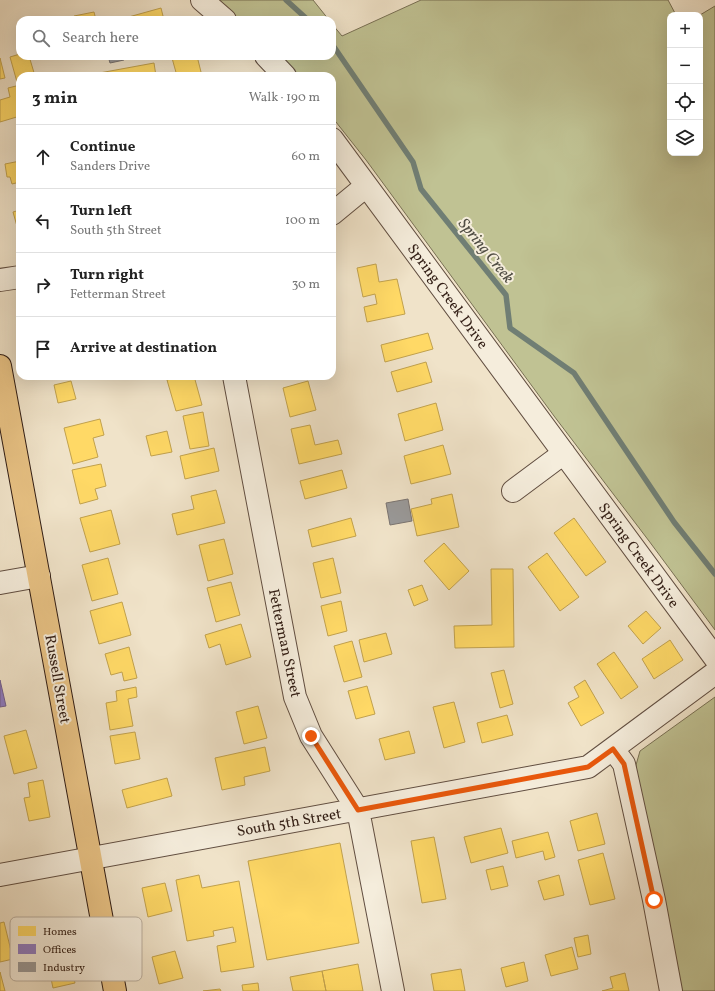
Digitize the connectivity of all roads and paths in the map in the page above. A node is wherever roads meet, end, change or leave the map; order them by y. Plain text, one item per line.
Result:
1 (202, 0) edge
2 (220, 16) edge
3 (270, 60) edge
4 (281, 72) edge
5 (336, 145) edge
6 (366, 186) junction
7 (336, 211) edge
8 (16, 278) edge
9 (0, 280) edge
10 (0, 366) edge
11 (235, 380) edge
12 (564, 453) junction
13 (512, 491) dead end
14 (39, 576) junction
15 (0, 583) edge
16 (715, 658) edge
17 (715, 673) edge
18 (613, 749) junction
19 (358, 810) junction
20 (91, 858) junction
21 (0, 875) edge
22 (102, 917) edge
23 (114, 981) edge
24 (116, 991) edge
25 (393, 991) edge
26 (671, 991) edge

1 - 2 street
3 - 4 street
5 - 6 street, Spring Creek Drive
6 - 7 street
6 - 12 street, Spring Creek Drive
8 - 9 street
10 - 14 main road, Russell Street
11 - 19 street, Fetterman Street
12 - 13 street
12 - 16 street, Spring Creek Drive
14 - 15 street
14 - 20 main road, Russell Street
17 - 18 street, South 5th Street
18 - 19 street, South 5th Street
18 - 26 street
19 - 20 street, South 5th Street
19 - 25 street, Fetterman Street
20 - 21 street, South 5th Street
20 - 22 main road, Russell Street
23 - 24 main road, Russell Street

